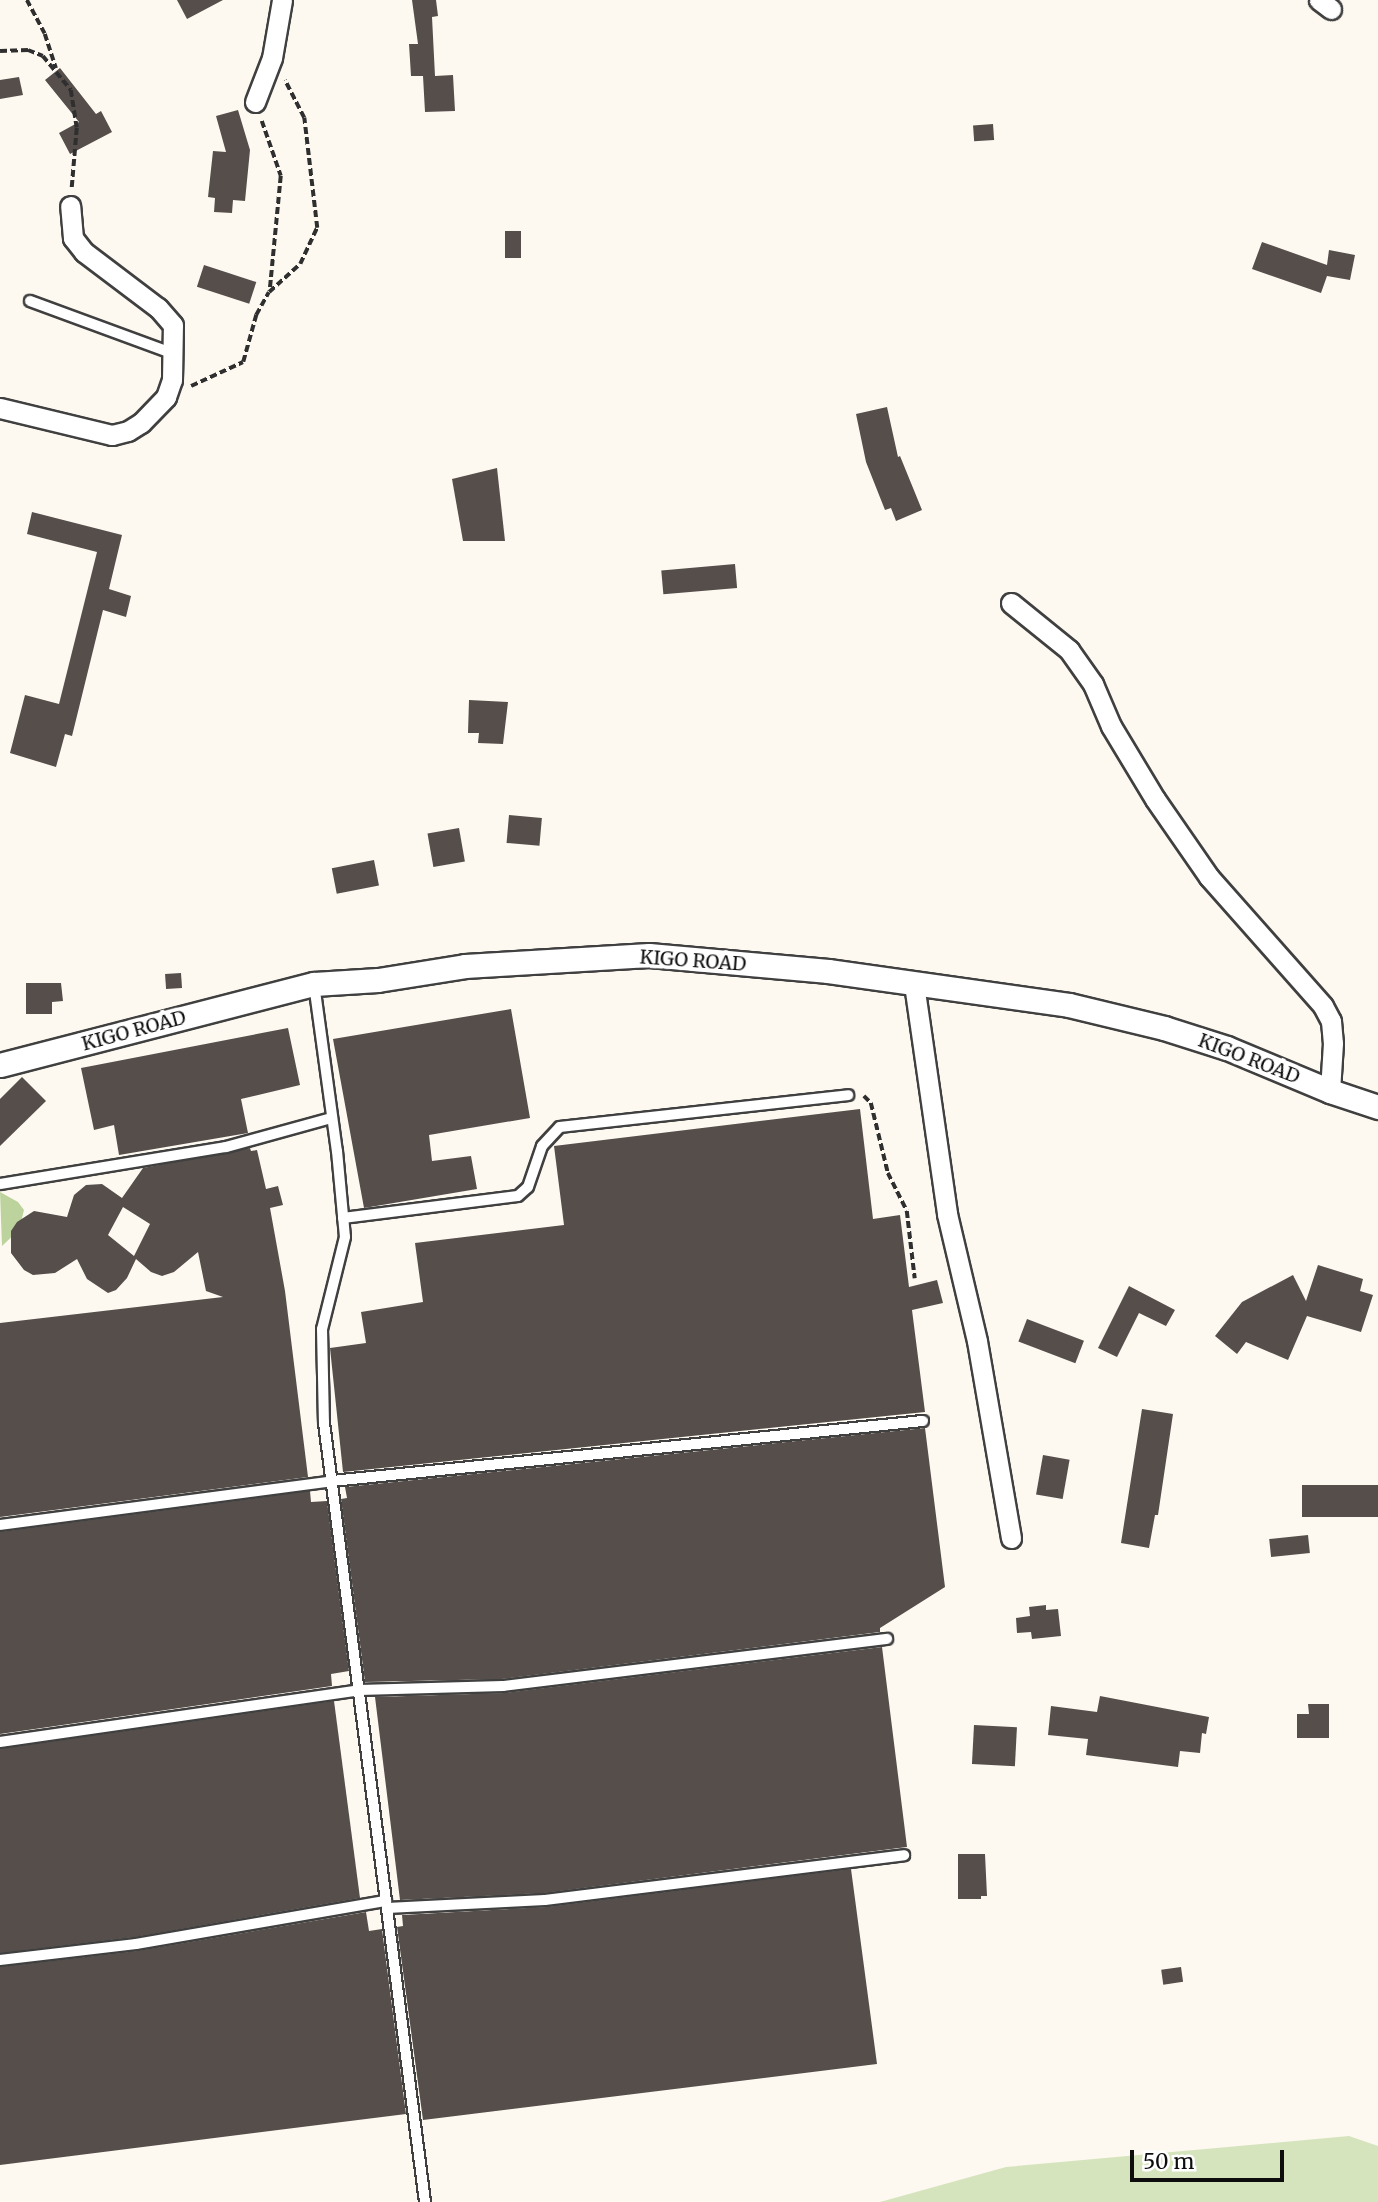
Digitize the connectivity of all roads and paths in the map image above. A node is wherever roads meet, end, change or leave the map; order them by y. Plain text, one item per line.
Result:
1 (27, 0) edge
2 (282, 0) edge
3 (0, 51) edge
4 (272, 58) junction
5 (57, 70) junction
6 (255, 102) joint
7 (70, 206) joint
8 (270, 292) junction
9 (30, 301) dead end
10 (174, 354) junction
11 (166, 397) junction
12 (0, 408) edge
13 (1010, 603) dead end
14 (314, 984) junction
15 (914, 984) junction
16 (0, 1065) edge
17 (1330, 1091) junction
18 (848, 1095) joint
19 (1378, 1107) edge
20 (331, 1118) junction
21 (0, 1184) edge
22 (343, 1218) junction
23 (915, 1279) dead end
24 (923, 1421) dead end
25 (332, 1482) junction
26 (0, 1525) edge
27 (1011, 1538) dead end
28 (887, 1639) dead end
29 (359, 1690) junction
30 (0, 1742) edge
31 (904, 1856) dead end
32 (387, 1905) junction
33 (0, 1960) edge
34 (425, 2202) edge

1 - 5 path
2 - 4 street
3 - 5 path
4 - 6 street
4 - 8 path
5 - 7 path
6 - 8 path
7 - 10 street
8 - 11 path
9 - 10 lane
10 - 11 street
11 - 12 street
13 - 17 street
14 - 15 street, KIGO ROAD
14 - 16 street, KIGO ROAD
14 - 20 lane
15 - 17 street, KIGO ROAD
15 - 27 street
17 - 19 street, KIGO ROAD
18 - 22 lane
18 - 23 path
20 - 21 lane
20 - 22 lane
22 - 25 lane
24 - 25 lane
25 - 26 lane
25 - 29 lane
28 - 29 lane
29 - 30 lane
29 - 32 lane
31 - 32 lane
32 - 33 lane
32 - 34 lane

